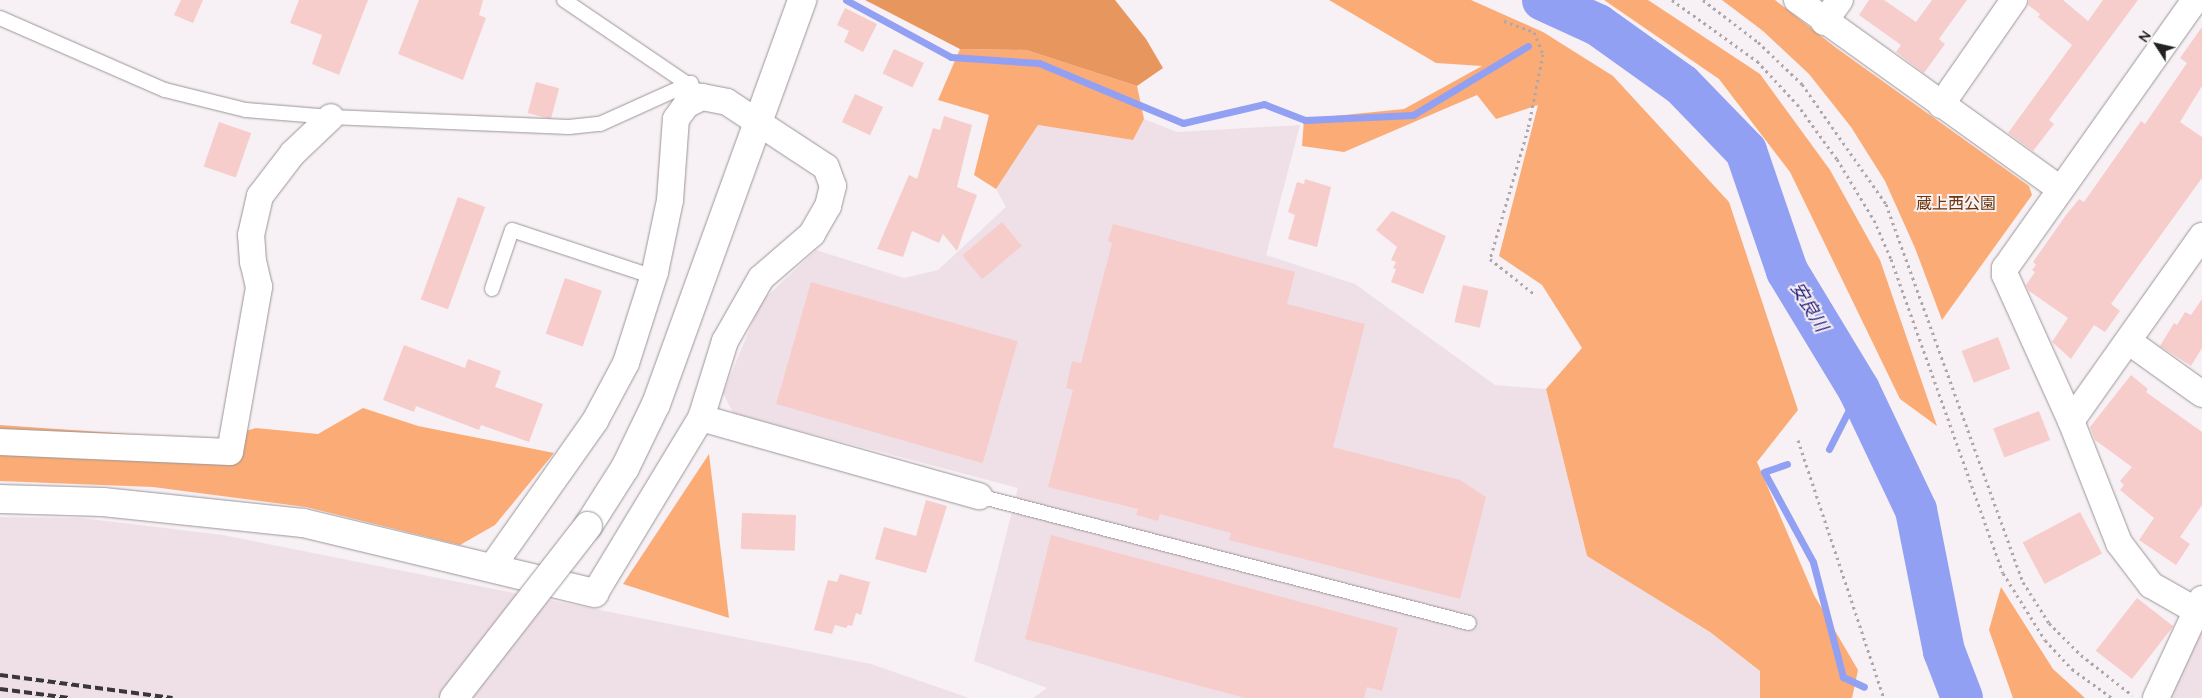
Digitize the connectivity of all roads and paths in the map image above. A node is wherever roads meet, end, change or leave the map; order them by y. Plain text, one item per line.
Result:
1 (564, 0) edge
2 (802, 0) edge
3 (1672, 0) edge
4 (1703, 0) edge
5 (1797, 0) edge
6 (1840, 0) edge
7 (2014, 0) edge
8 (2195, 0) edge
9 (0, 18) edge
10 (1504, 21) dead end
11 (1824, 22) junction
12 (696, 90) junction
13 (1941, 105) junction
14 (331, 117) junction
15 (759, 122) junction
16 (2060, 189) junction
17 (2202, 236) edge
18 (654, 277) junction
19 (492, 289) dead end
20 (1532, 293) dead end
21 (2128, 342) junction
22 (2202, 394) edge
23 (701, 418) junction
24 (2071, 421) junction
25 (1798, 440) dead end
26 (0, 442) edge
27 (979, 496) joint
28 (0, 499) edge
29 (492, 568) junction
30 (595, 594) joint
31 (2200, 605) edge
32 (1469, 623) dead end
33 (454, 698) edge
34 (1884, 698) edge
35 (2112, 698) edge
36 (2138, 698) edge
37 (2156, 698) edge

1 - 12 lane
2 - 15 street
3 - 35 path
4 - 36 path
5 - 11 street
6 - 11 street
7 - 13 street
8 - 16 street
9 - 14 lane
10 - 20 path
11 - 13 street
12 - 14 lane
12 - 15 street
12 - 18 street
13 - 16 street
14 - 26 street
15 - 23 street
15 - 33 street, bridge
16 - 24 street
17 - 21 street
18 - 19 lane
18 - 29 street
21 - 22 street
21 - 24 street
23 - 27 street
23 - 30 street
24 - 31 street
25 - 34 path
27 - 32 lane
28 - 29 street
29 - 30 street
31 - 37 street

